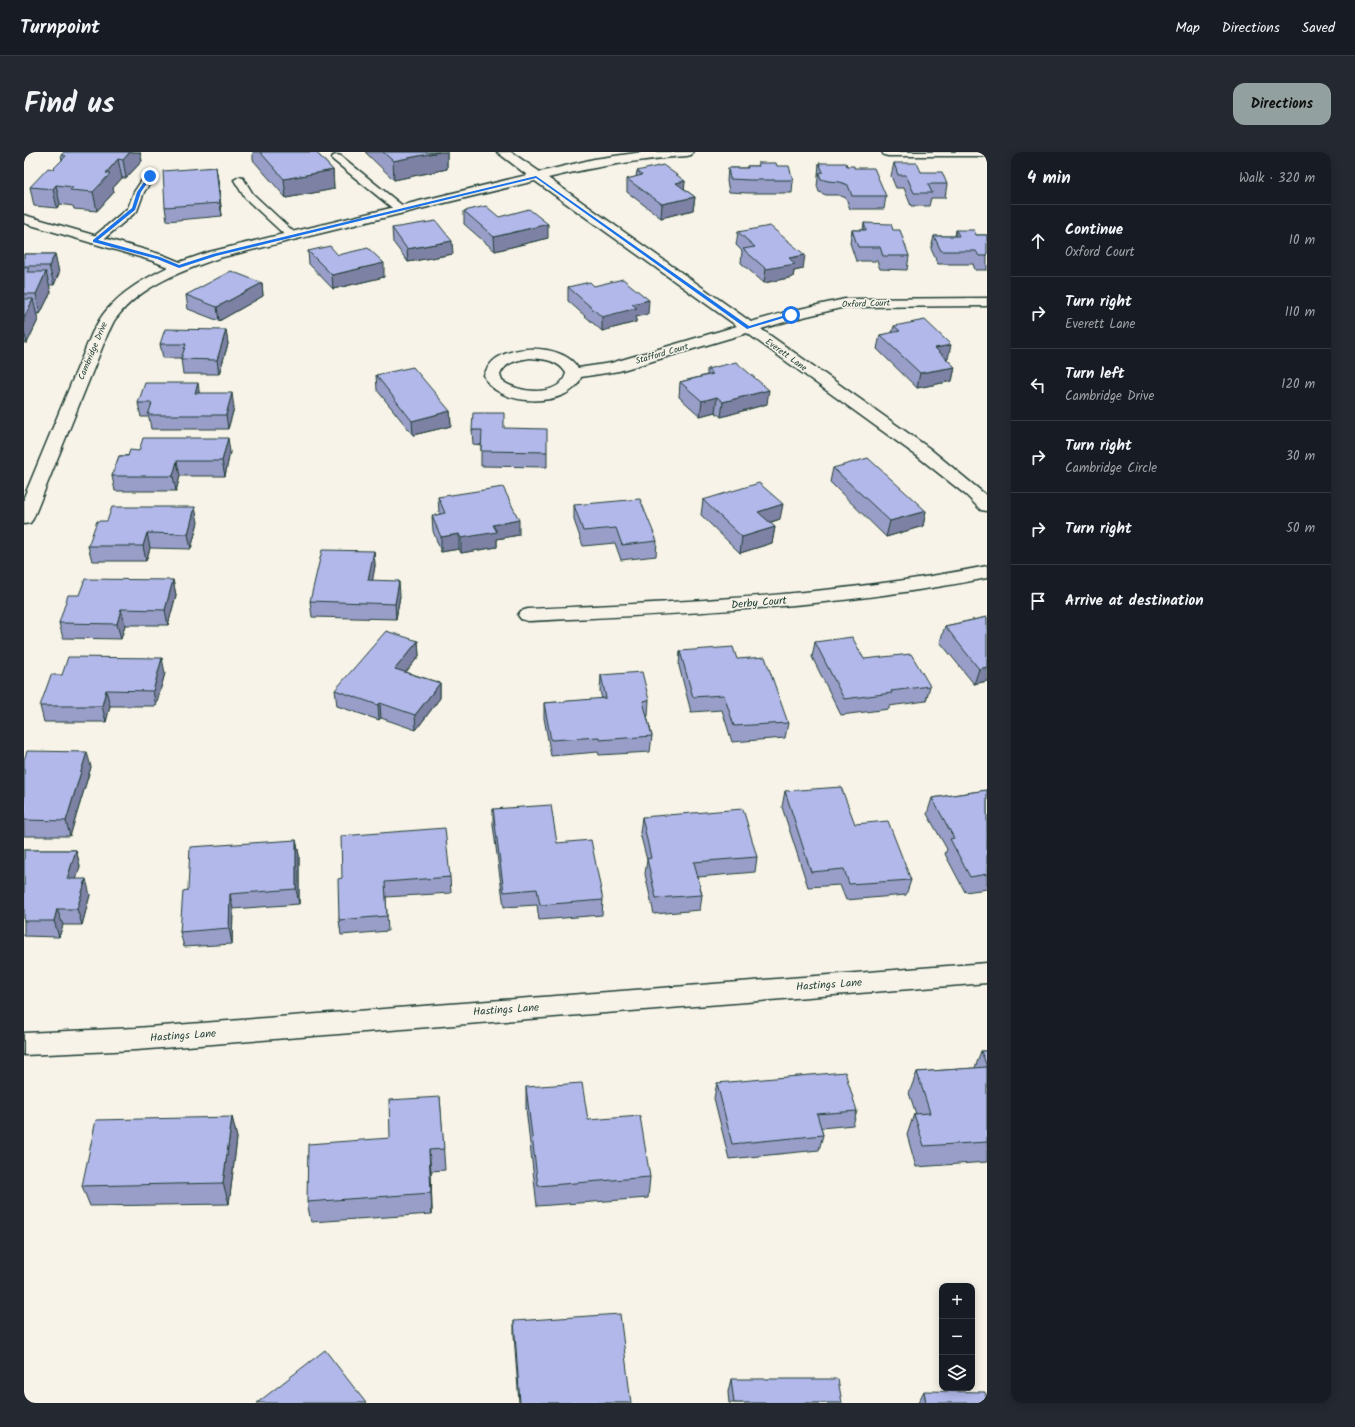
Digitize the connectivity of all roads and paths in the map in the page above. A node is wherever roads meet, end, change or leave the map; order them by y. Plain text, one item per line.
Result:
1 (503, 152) edge
2 (686, 152) edge
3 (888, 152) edge
4 (954, 152) edge
5 (987, 152) edge
6 (337, 158) dead end
7 (150, 176) dead end
8 (536, 177) junction
9 (239, 180) dead end
10 (400, 209) junction
11 (24, 219) edge
12 (292, 236) junction
13 (95, 241) junction
14 (179, 266) junction
15 (987, 302) edge
16 (749, 328) junction
17 (574, 373) dead end
18 (987, 506) edge
19 (24, 519) edge
20 (987, 572) edge
21 (528, 615) dead end
22 (987, 973) edge
23 (24, 1044) edge

1 - 8 street, Everett Lane
2 - 8 street, Cambridge Drive
3 - 4 street
4 - 5 street
6 - 10 lane
7 - 13 lane
8 - 10 street, Cambridge Drive
8 - 16 street, Everett Lane
9 - 12 lane
10 - 12 street, Cambridge Drive
11 - 13 street
12 - 14 street, Cambridge Drive
13 - 14 street
14 - 19 street, Cambridge Drive
15 - 16 street, Oxford Court
16 - 17 street, Stafford Court
16 - 18 street, Everett Lane
20 - 21 street, Derby Court
22 - 23 street, Hastings Lane

